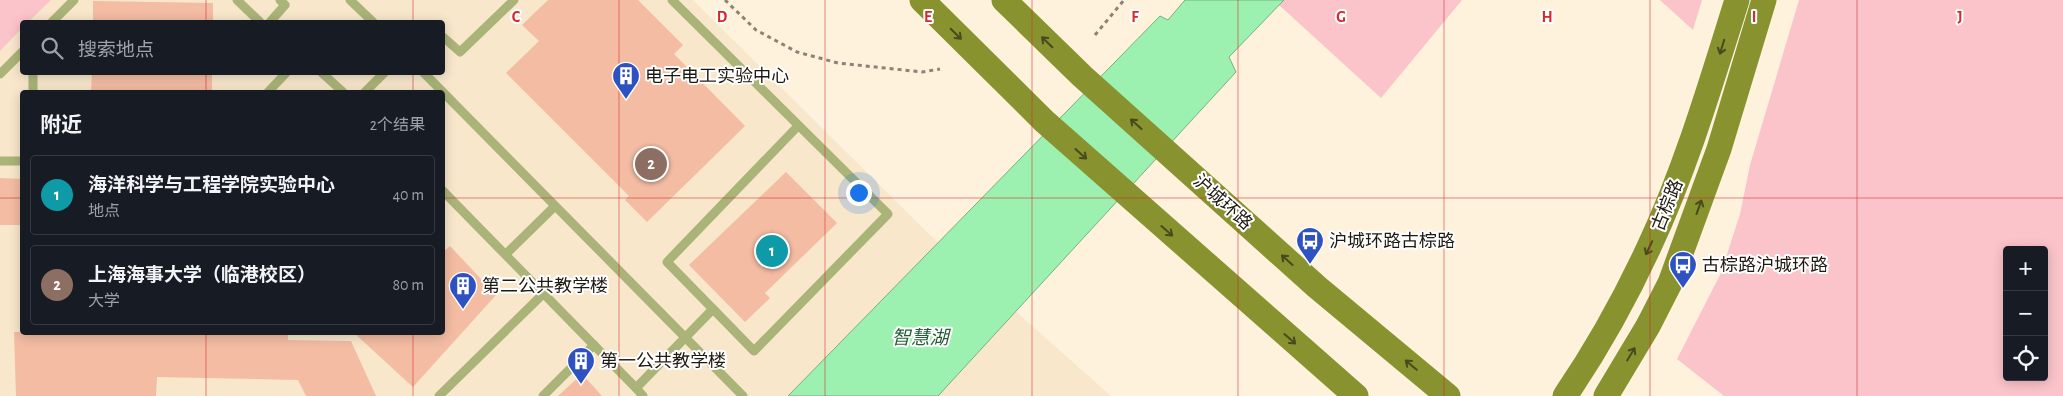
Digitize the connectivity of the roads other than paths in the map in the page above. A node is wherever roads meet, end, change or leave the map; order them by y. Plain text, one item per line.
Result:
1 (74, 0) edge
2 (237, 0) edge
3 (280, 0) edge
4 (350, 0) edge
5 (514, 0) edge
6 (672, 0) edge
7 (922, 0) edge
8 (1004, 0) edge
9 (1737, 0) edge
10 (1764, 0) edge
11 (54, 20) edge
12 (258, 20) edge
13 (272, 20) edge
14 (371, 20) edge
15 (445, 39) edge
16 (20, 54) edge
17 (0, 74) edge
18 (33, 75) edge
19 (284, 75) edge
20 (324, 75) edge
21 (382, 75) edge
22 (426, 75) edge
23 (33, 90) edge
24 (270, 90) edge
25 (342, 90) edge
26 (367, 90) edge
27 (440, 90) edge
28 (445, 95) edge
29 (798, 126) junction
30 (0, 161) edge
31 (20, 161) edge
32 (445, 193) edge
33 (554, 207) junction
34 (506, 254) junction
35 (544, 293) junction
36 (713, 309) junction
37 (684, 337) junction
38 (594, 345) junction
39 (636, 388) junction
40 (439, 396) edge
41 (543, 396) edge
42 (643, 396) edge
43 (743, 396) edge
44 (1356, 396) edge
45 (1448, 396) edge
46 (1565, 396) edge
47 (1606, 396) edge

1 - 11 lane
2 - 12 lane
3 - 13 lane
4 - 14 lane
5 - 15 lane
6 - 29 lane
7 -> 44 main road
45 -> 8 main road, 沪城环路
9 -> 46 main road, 古棕路
47 -> 10 main road, 古棕路
16 - 17 lane
18 - 23 lane
19 - 24 lane
20 - 25 lane
21 - 26 lane
22 - 27 lane
28 - 33 lane
29 - 36 lane
29 - 36 lane
30 - 31 lane
32 - 34 lane
33 - 34 lane
33 - 37 lane
34 - 35 lane
35 - 38 lane
35 - 40 lane
36 - 37 lane
37 - 39 lane
37 - 43 lane
38 - 39 lane
38 - 41 lane
39 - 42 lane

